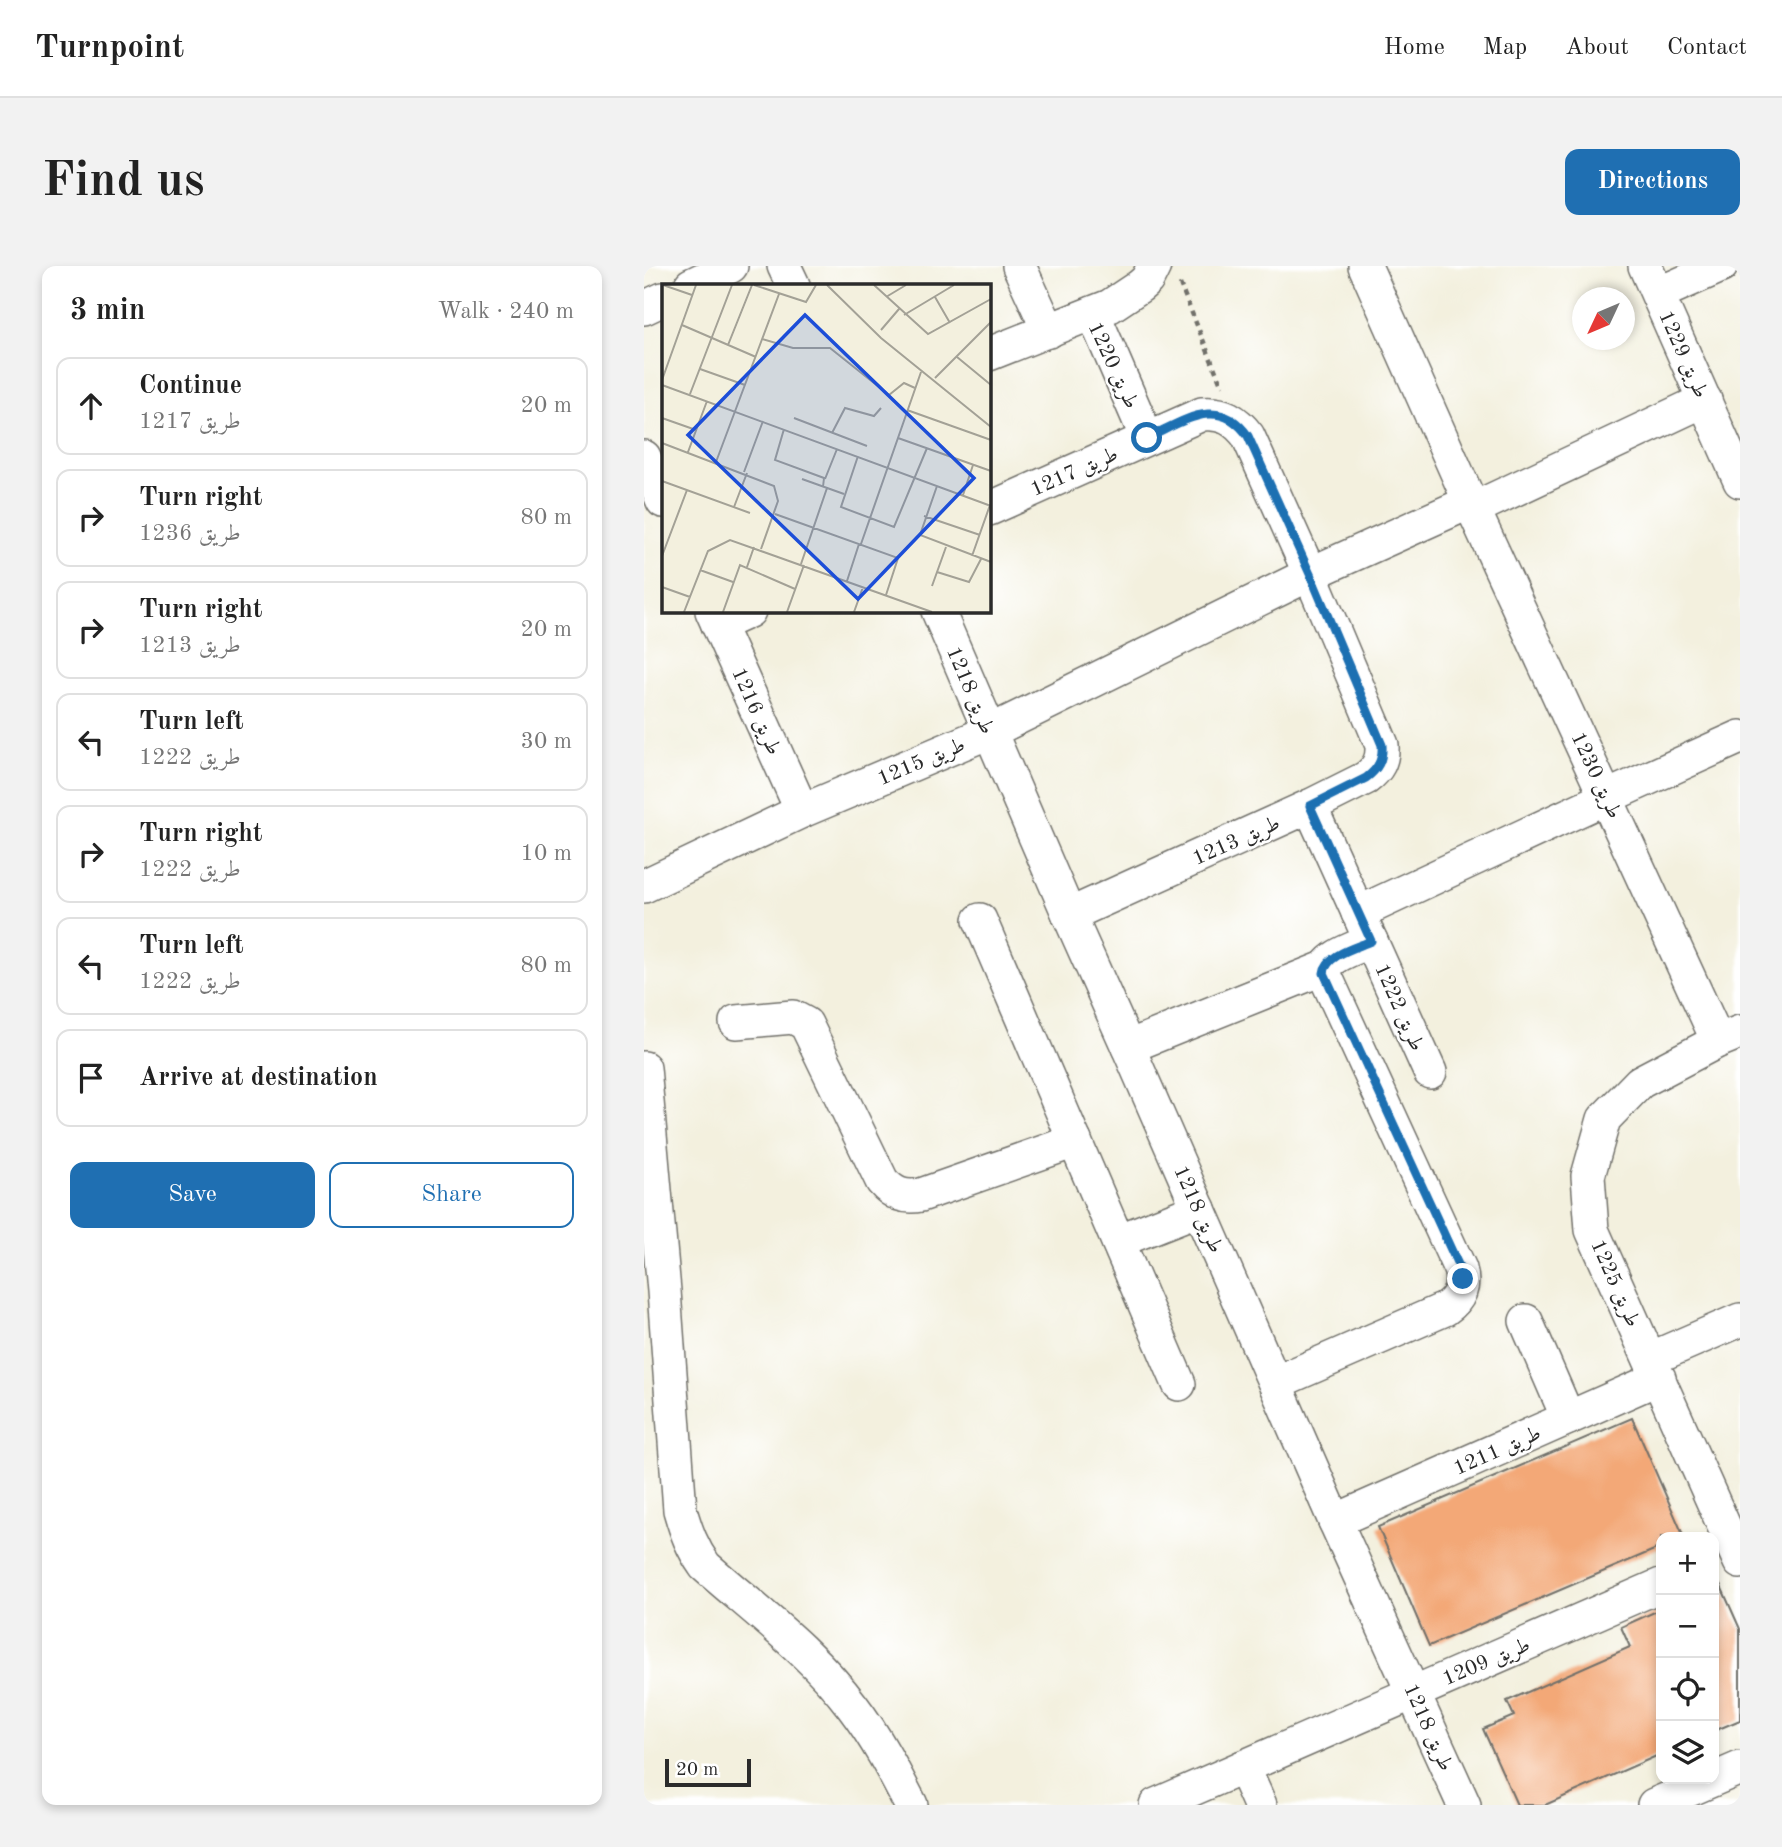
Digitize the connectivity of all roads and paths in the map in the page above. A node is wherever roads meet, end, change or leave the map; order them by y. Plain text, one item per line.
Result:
1 (731, 266) edge
2 (784, 266) edge
3 (1019, 266) edge
4 (1365, 266) edge
5 (1721, 266) edge
6 (1166, 274) edge
7 (1651, 280) edge
8 (693, 284) edge
9 (793, 284) edge
10 (662, 299) edge
11 (644, 308) edge
12 (1093, 313) junction
13 (1049, 331) junction
14 (990, 354) edge
15 (1705, 400) junction
16 (1237, 422) junction
17 (1147, 438) junction
18 (644, 457) edge
19 (1740, 481) edge
20 (662, 499) edge
21 (1472, 505) junction
22 (990, 509) edge
23 (1310, 574) junction
24 (744, 612) edge
25 (938, 612) edge
26 (715, 618) edge
27 (989, 732) junction
28 (1740, 737) edge
29 (1607, 797) junction
30 (1310, 806) junction
31 (802, 811) junction
32 (644, 886) edge
33 (1069, 915) junction
34 (980, 920) dead end
35 (1364, 927) junction
36 (1324, 968) junction
37 (736, 1022) dead end
38 (1729, 1037) edge
39 (1128, 1047) junction
40 (644, 1068) edge
41 (1430, 1072) dead end
42 (1074, 1141) junction
43 (1199, 1209) junction
44 (1118, 1241) junction
45 (1740, 1320) edge
46 (1527, 1321) dead end
47 (1654, 1368) junction
48 (1275, 1383) junction
49 (1179, 1384) dead end
50 (1568, 1418) junction
51 (1335, 1521) junction
52 (1730, 1559) edge
53 (1656, 1587) edge
54 (1414, 1693) junction
55 (1243, 1767) junction
56 (1740, 1768) edge
57 (905, 1794) edge
58 (1672, 1801) edge
59 (1156, 1805) edge
60 (1260, 1805) edge
61 (1464, 1805) edge

1 - 8 street
2 - 9 street
3 - 13 street
4 - 21 street, طريق 1230
5 - 7 street
6 - 12 street
6 - 16 path
7 - 15 street, طريق 1229
10 - 11 street
12 - 13 street, طريق 1220
12 - 17 street, طريق 1220
13 - 14 street, طريق 1220
15 - 19 street, طريق 1229
15 - 21 street
16 - 17 street, طريق 1217
16 - 23 street
17 - 22 street, طريق 1217
18 - 20 street
21 - 23 street, طريق 1215
21 - 29 street, طريق 1230
23 - 27 street, طريق 1215
23 - 30 street, طريق 1213
24 - 26 street
25 - 27 street, طريق 1218
26 - 31 street, طريق 1216
27 - 31 street, طريق 1215
27 - 33 street, طريق 1218
28 - 29 street
29 - 35 street
29 - 38 street, طريق 1230
30 - 33 street, طريق 1213
30 - 35 street, طريق 1222
31 - 32 street, طريق 1215
33 - 39 street, طريق 1218
34 - 42 street
35 - 36 street, طريق 1222
35 - 41 street, طريق 1222
36 - 39 street, طريق 1222
36 - 48 street
37 - 42 street
38 - 47 street, طريق 1225
39 - 43 street, طريق 1218
40 - 57 street
42 - 44 street
43 - 44 street
43 - 48 street, طريق 1218
44 - 49 street
45 - 47 street
46 - 50 street
47 - 50 street, طريق 1211
47 - 52 street, طريق 1225
48 - 51 street, طريق 1218
50 - 51 street, طريق 1211
51 - 54 street, طريق 1218
53 - 54 street, طريق 1209
54 - 55 street, طريق 1209
54 - 61 street, طريق 1218
55 - 59 street, طريق 1209
55 - 60 street
56 - 58 street

